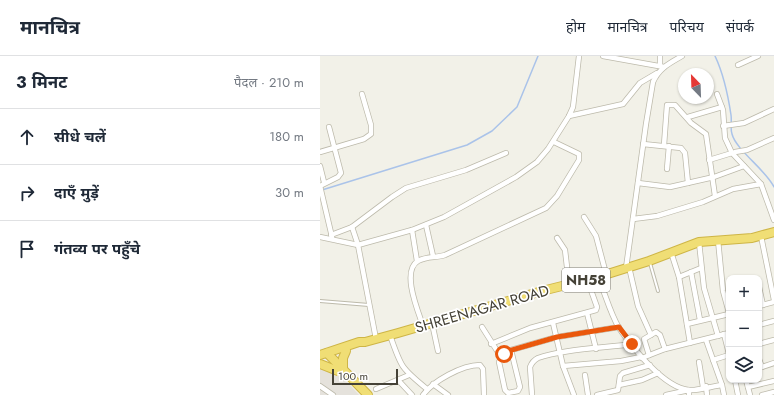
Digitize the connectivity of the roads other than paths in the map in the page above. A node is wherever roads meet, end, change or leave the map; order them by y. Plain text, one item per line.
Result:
1 (579, 56) edge
2 (603, 56) edge
3 (660, 56) edge
4 (682, 56) edge
5 (758, 56) edge
6 (612, 57) edge
7 (634, 59) edge
8 (738, 65) dead end
9 (662, 66) junction
10 (659, 71) junction
11 (362, 94) dead end
12 (718, 94) dead end
13 (722, 107) junction
14 (774, 110) edge
15 (569, 116) junction
16 (688, 117) junction
17 (723, 126) junction
18 (329, 127) dead end
19 (774, 138) edge
20 (554, 142) junction
21 (643, 144) junction
22 (666, 145) junction
23 (335, 148) junction
24 (320, 152) edge
25 (734, 152) junction
26 (506, 153) dead end
27 (709, 160) junction
28 (320, 166) edge
29 (744, 166) junction
30 (667, 168) dead end
31 (711, 178) junction
32 (324, 182) junction
33 (638, 183) junction
34 (688, 183) junction
35 (761, 184) junction
36 (320, 186) edge
37 (715, 196) junction
38 (584, 217) dead end
39 (633, 219) junction
40 (774, 220) edge
41 (426, 225) junction
42 (352, 227) junction
43 (412, 230) junction
44 (774, 232) edge
45 (761, 236) junction
46 (320, 237) edge
47 (332, 237) junction
48 (558, 238) dead end
49 (718, 240) junction
50 (699, 242) junction
51 (358, 245) junction
52 (671, 252) junction
53 (433, 256) junction
54 (417, 261) junction
55 (649, 261) junction
56 (628, 268) junction
57 (701, 268) junction
58 (691, 272) junction
59 (602, 275) junction
60 (679, 277) junction
61 (587, 279) junction
62 (569, 284) junction
63 (658, 291) dead end
64 (320, 301) edge
65 (774, 301) edge
66 (369, 305) junction
67 (762, 306) edge
68 (728, 311) edge
69 (586, 313) junction
70 (726, 314) edge
71 (713, 318) junction
72 (700, 320) junction
73 (774, 321) edge
74 (432, 323) junction
75 (553, 323) junction
76 (762, 323) edge
77 (687, 324) junction
78 (423, 326) junction
79 (482, 327) dead end
80 (619, 327) junction
81 (591, 332) junction
82 (394, 334) junction
83 (726, 334) edge
84 (651, 335) junction
85 (718, 336) junction
86 (557, 337) junction
87 (376, 339) junction
88 (706, 340) junction
89 (774, 340) edge
90 (365, 342) junction
91 (690, 343) junction
92 (762, 343) edge
93 (491, 344) junction
94 (632, 344) junction
95 (596, 349) junction
96 (665, 349) junction
97 (510, 350) junction
98 (346, 351) junction
99 (438, 352) dead end
100 (560, 353) junction
101 (649, 355) junction
102 (726, 355) edge
103 (324, 357) edge
104 (501, 357) junction
105 (642, 357) junction
106 (713, 360) junction
107 (699, 362) dead end
108 (774, 363) edge
109 (650, 365) junction
110 (563, 366) junction
111 (762, 367) edge
112 (340, 370) junction
113 (658, 373) junction
114 (409, 375) junction
115 (585, 375) dead end
116 (398, 380) junction
117 (774, 381) edge
118 (736, 383) edge
119 (747, 383) edge
120 (432, 384) junction
121 (619, 385) junction
122 (722, 385) junction
123 (320, 386) edge
124 (704, 387) junction
125 (748, 387) junction
126 (376, 389) dead end
127 (427, 389) junction
128 (774, 392) edge
129 (689, 393) edge
130 (333, 395) edge
131 (368, 395) edge
132 (412, 395) edge
133 (423, 395) edge
134 (448, 395) edge
135 (484, 395) edge
136 (532, 395) edge
137 (574, 395) edge
138 (588, 395) edge
139 (597, 395) edge
140 (666, 395) edge
141 (707, 395) edge
142 (724, 395) edge
143 (738, 395) edge
144 (750, 395) edge
145 (765, 395) edge

1 - 15 street
2 - 6 street
3 - 9 street
4 - 9 street
5 - 8 street
6 - 7 street
7 - 9 street
9 - 10 street
10 - 15 street
10 - 21 street
11 - 23 street
12 - 13 street
13 - 16 street
13 - 17 street
14 - 17 street
15 - 20 street
16 - 22 street
16 - 27 street
17 - 25 street
18 - 23 street
19 - 25 street
20 - 41 street
20 - 53 street
21 - 22 street
21 - 33 street
22 - 30 street
22 - 34 street
23 - 24 street
23 - 32 street
25 - 27 street
25 - 29 street
26 - 42 street
27 - 31 street
28 - 32 street
29 - 31 street
29 - 35 street
31 - 34 street
31 - 37 street
32 - 36 street
33 - 34 street
33 - 39 street
35 - 37 street
35 - 40 street
36 - 47 street
37 - 39 street
38 - 59 street
39 - 56 street
41 - 43 street
41 - 53 street
42 - 47 street
42 - 51 street
43 - 51 street
43 - 54 street
44 - 45 highway, SHREENAGAR ROAD / NH58
45 - 49 highway, SHREENAGAR ROAD / NH58
45 - 65 street
46 - 47 street
47 - 51 street
48 - 62 street
49 - 50 highway, SHREENAGAR ROAD / NH58
49 - 68 street
50 - 52 highway, SHREENAGAR ROAD / NH58
50 - 57 street
51 - 66 street
52 - 55 highway, SHREENAGAR ROAD / NH58
52 - 60 street
53 - 54 street
54 - 78 street
55 - 56 highway, SHREENAGAR ROAD / NH58
55 - 63 lane
56 - 59 highway, SHREENAGAR ROAD / NH58
56 - 84 street
57 - 58 street
57 - 71 street
58 - 60 street
58 - 72 street
59 - 61 highway, SHREENAGAR ROAD / NH58
59 - 80 street
60 - 77 street
61 - 62 highway, SHREENAGAR ROAD / NH58
61 - 69 street
62 - 74 highway, SHREENAGAR ROAD / NH58
64 - 66 lane
65 - 67 street
66 - 87 street
69 - 75 street
69 - 81 street
70 - 71 street
71 - 72 street
71 - 85 street
72 - 77 street
73 - 76 street
74 - 78 highway, SHREENAGAR ROAD / NH58
74 - 99 street
75 - 86 street
75 - 93 street
77 - 91 street
78 - 82 highway, SHREENAGAR ROAD / NH58
79 - 93 street
80 - 81 street
80 - 94 street
81 - 86 street
81 - 95 street
82 - 87 highway, NH58
82 - 114 street
83 - 85 street
84 - 96 street
84 - 101 street
85 - 88 street
86 - 97 street
86 - 100 street
87 - 90 highway, NH58
88 - 91 street
88 - 106 street
89 - 92 street
90 - 98 highway, NH58
90 - 103 highway, NH58
91 - 96 street
93 - 104 street
94 - 95 street
94 - 105 street
95 - 100 street
96 - 101 street
97 - 104 street
97 - 104 street
98 - 103 highway, NH58
98 - 112 highway
100 - 110 street
100 - 136 street
101 - 105 street
102 - 106 street
103 - 112 highway
103 - 112 highway
105 - 109 street
105 - 110 street
106 - 122 street
107 - 124 street
108 - 111 street
109 - 113 street
109 - 121 street
110 - 137 street
112 - 131 highway
113 - 121 street
113 - 129 street
114 - 116 street
114 - 127 street
115 - 138 street
116 - 126 street
116 - 132 street
117 - 125 street
118 - 143 street
119 - 125 street
120 - 127 street
120 - 134 street
120 - 135 street
121 - 139 street
122 - 124 street
122 - 142 street
123 - 130 street
124 - 129 street
124 - 141 street
125 - 144 street
127 - 133 street
128 - 145 street
129 - 140 street

